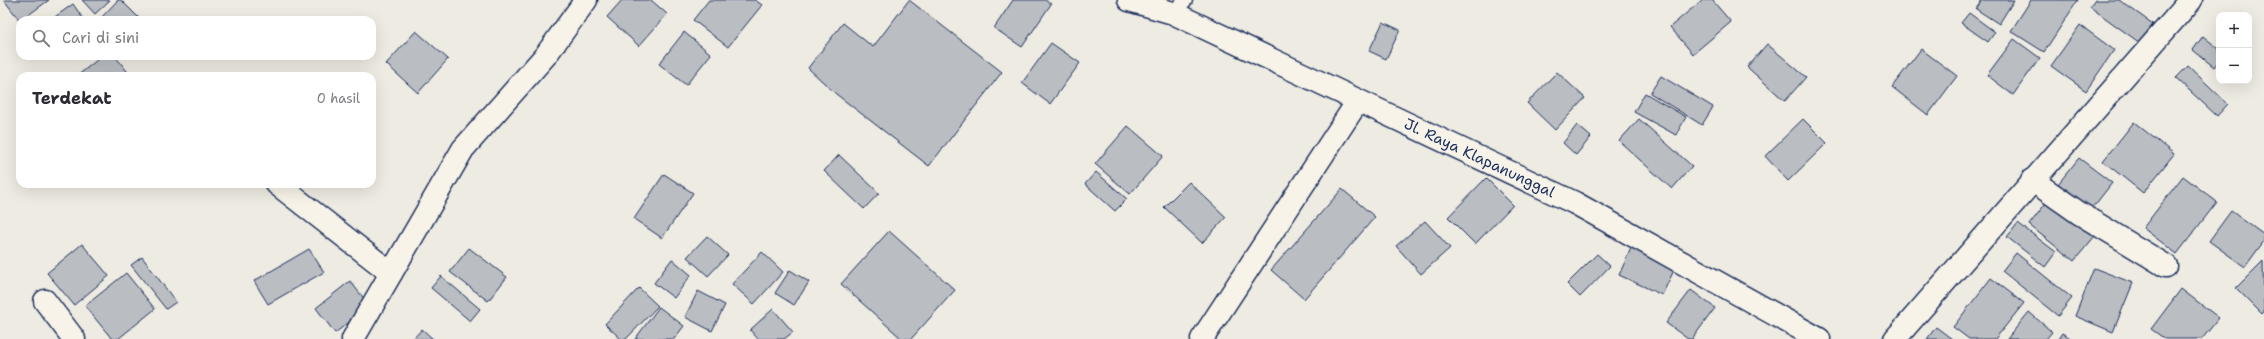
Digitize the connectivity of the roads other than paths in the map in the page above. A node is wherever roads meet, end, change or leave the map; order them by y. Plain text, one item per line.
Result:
1 (586, 0) edge
2 (1129, 0) edge
3 (2191, 0) edge
4 (1179, 6) edge
5 (1358, 101) junction
6 (2032, 180) junction
7 (282, 188) edge
8 (2166, 266) dead end
9 (391, 273) junction
10 (46, 301) dead end
11 (74, 339) edge
12 (353, 339) edge
13 (1202, 339) edge
14 (1819, 339) edge
15 (1895, 339) edge

1 - 9 street
2 - 4 street, Jl. Raya Klapanunggal
3 - 6 street
4 - 5 street, Jl. Raya Klapanunggal
5 - 13 street
5 - 14 street, Jl. Raya Klapanunggal
6 - 8 street
6 - 15 street
7 - 9 street
9 - 12 street
10 - 11 street

